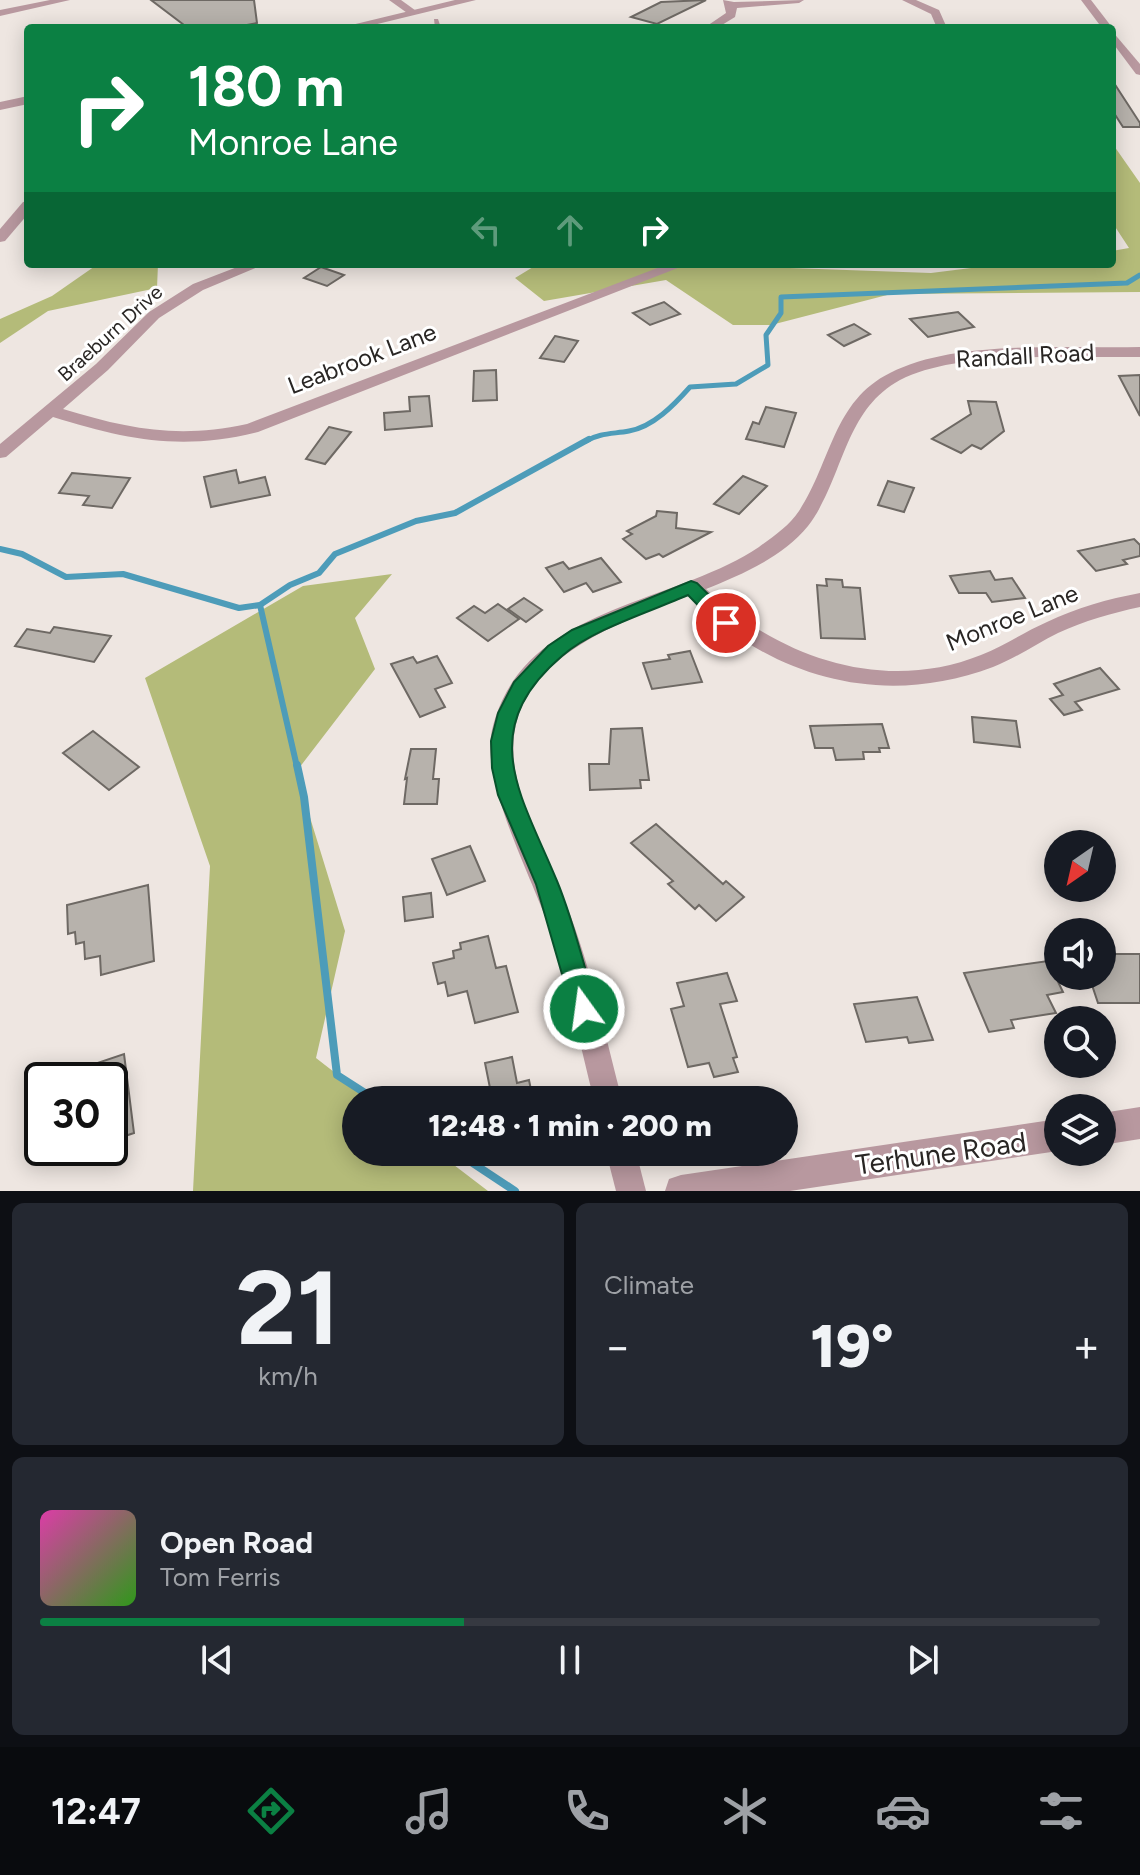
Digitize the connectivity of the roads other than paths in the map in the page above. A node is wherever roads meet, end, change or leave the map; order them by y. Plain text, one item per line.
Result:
1 (65, 0) edge
2 (394, 0) edge
3 (470, 0) edge
4 (799, 0) edge
5 (907, 0) edge
6 (1086, 0) edge
7 (730, 2) edge
8 (0, 13) edge
9 (414, 13) junction
10 (436, 20) dead end
11 (363, 24) edge
12 (437, 24) edge
13 (718, 24) edge
14 (940, 24) edge
15 (1104, 24) edge
16 (1116, 39) edge
17 (1140, 45) edge
18 (1140, 72) edge
19 (24, 101) edge
20 (0, 106) edge
21 (24, 210) edge
22 (0, 238) edge
23 (248, 268) edge
24 (671, 268) edge
25 (1140, 352) edge
26 (52, 411) junction
27 (0, 453) edge
28 (691, 587) junction
29 (1140, 600) edge
30 (604, 1086) edge
31 (1140, 1123) edge
32 (1116, 1127) edge
33 (1044, 1137) edge
34 (625, 1166) edge
35 (631, 1191) edge
36 (681, 1191) edge

1 - 8 street
2 - 9 street
3 - 9 street
4 - 7 street
5 - 14 street
6 - 15 street
7 - 13 street
9 - 11 street
10 - 12 lane
16 - 17 street
16 - 18 street
19 - 20 street
21 - 22 street
23 - 26 street, Braeburn Drive
24 - 26 street, Leabrook Lane
25 - 28 street, Randall Road
26 - 27 street, Braeburn Drive
28 - 29 street, Monroe Lane
28 - 30 street, Randall Road
31 - 32 street
33 - 36 street, Terhune Road
34 - 35 street

